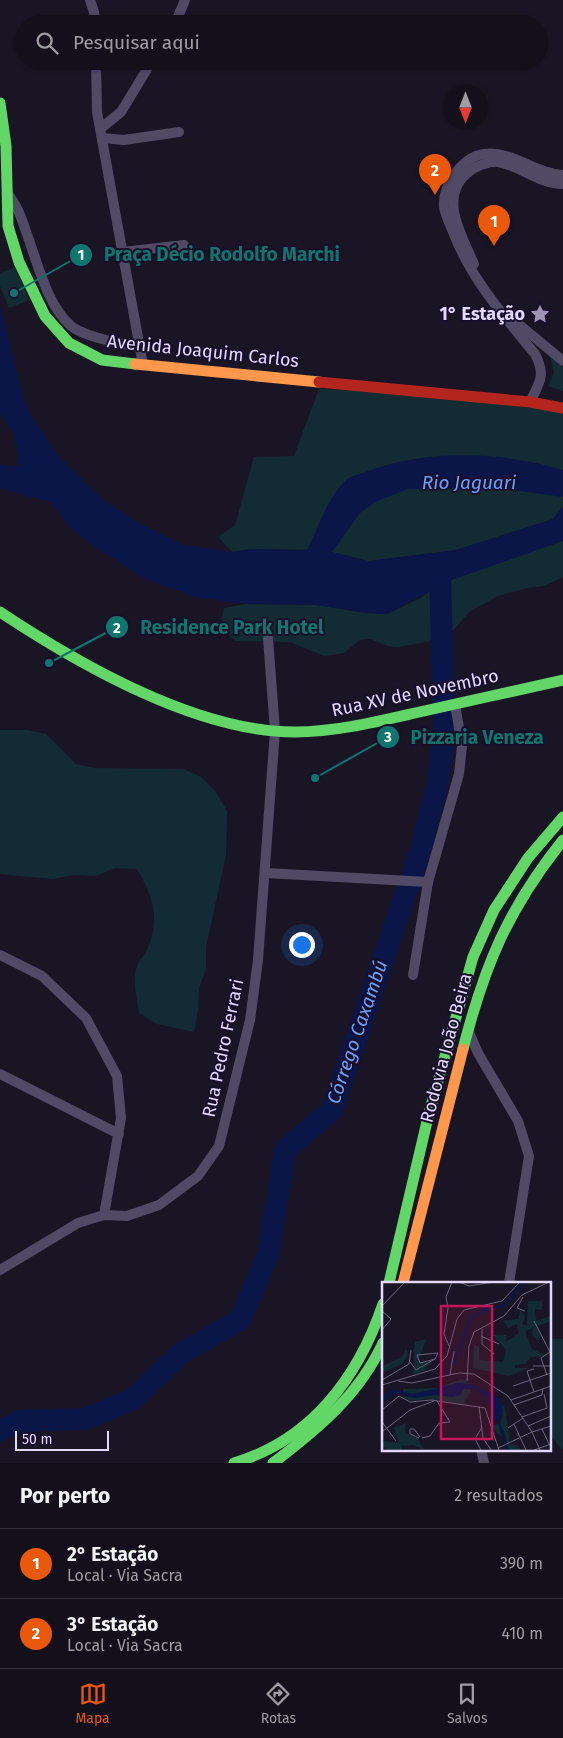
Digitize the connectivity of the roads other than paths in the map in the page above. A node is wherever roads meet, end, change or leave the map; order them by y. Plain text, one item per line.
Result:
1 (90, 0) edge
2 (185, 0) edge
3 (94, 15) edge
4 (179, 15) edge
5 (96, 70) edge
6 (147, 70) edge
7 (0, 102) edge
8 (179, 132) dead end
9 (101, 134) junction
10 (562, 180) edge
11 (6, 192) junction
12 (184, 245) dead end
13 (123, 252) junction
14 (509, 318) junction
15 (140, 347) junction
16 (563, 361) edge
17 (143, 365) junction
18 (530, 402) junction
19 (563, 408) edge
20 (0, 612) edge
21 (268, 638) dead end
22 (563, 680) edge
23 (454, 705) junction
24 (274, 731) junction
25 (563, 817) edge
26 (563, 840) edge
27 (266, 873) junction
28 (424, 882) junction
29 (0, 955) edge
30 (413, 975) dead end
31 (467, 1026) junction
32 (0, 1074) edge
33 (119, 1134) junction
34 (104, 1215) junction
35 (0, 1270) edge
36 (389, 1282) edge
37 (403, 1282) edge
38 (509, 1282) edge
39 (382, 1307) edge
40 (382, 1346) edge
41 (481, 1450) edge
42 (234, 1463) edge
43 (273, 1463) edge
44 (484, 1463) edge

1 - 3 street
2 - 4 street
5 - 9 street
6 - 9 street
7 - 11 main road, Avenida Joaquim Carlos
8 - 9 street
9 - 13 street
10 - 14 street
11 - 15 street
11 - 17 main road, Avenida Joaquim Carlos
12 - 13 street
13 - 15 street
14 - 16 street
14 - 18 street
15 - 17 street
17 - 18 main road, Avenida Joaquim Carlos
18 - 19 main road, Avenida Joaquim Carlos
20 - 24 main road, Rua XV de Novembro
21 - 24 street, Rua Pedro Ferrari
22 - 23 main road, Rua XV de Novembro
23 - 24 main road, Rua XV de Novembro
23 - 28 street
24 - 27 street, Rua Pedro Ferrari
25 - 36 main road, Rodovia João Beira
26 - 31 main road, Rodovia João Beira
27 - 28 street
27 - 34 street, Rua Pedro Ferrari
28 - 30 street
29 - 33 street
31 - 37 main road, Rodovia João Beira
31 - 38 street
32 - 33 street
33 - 34 street
34 - 35 street, Rua Pedro Ferrari
39 - 42 main road
40 - 43 main road
41 - 44 street

